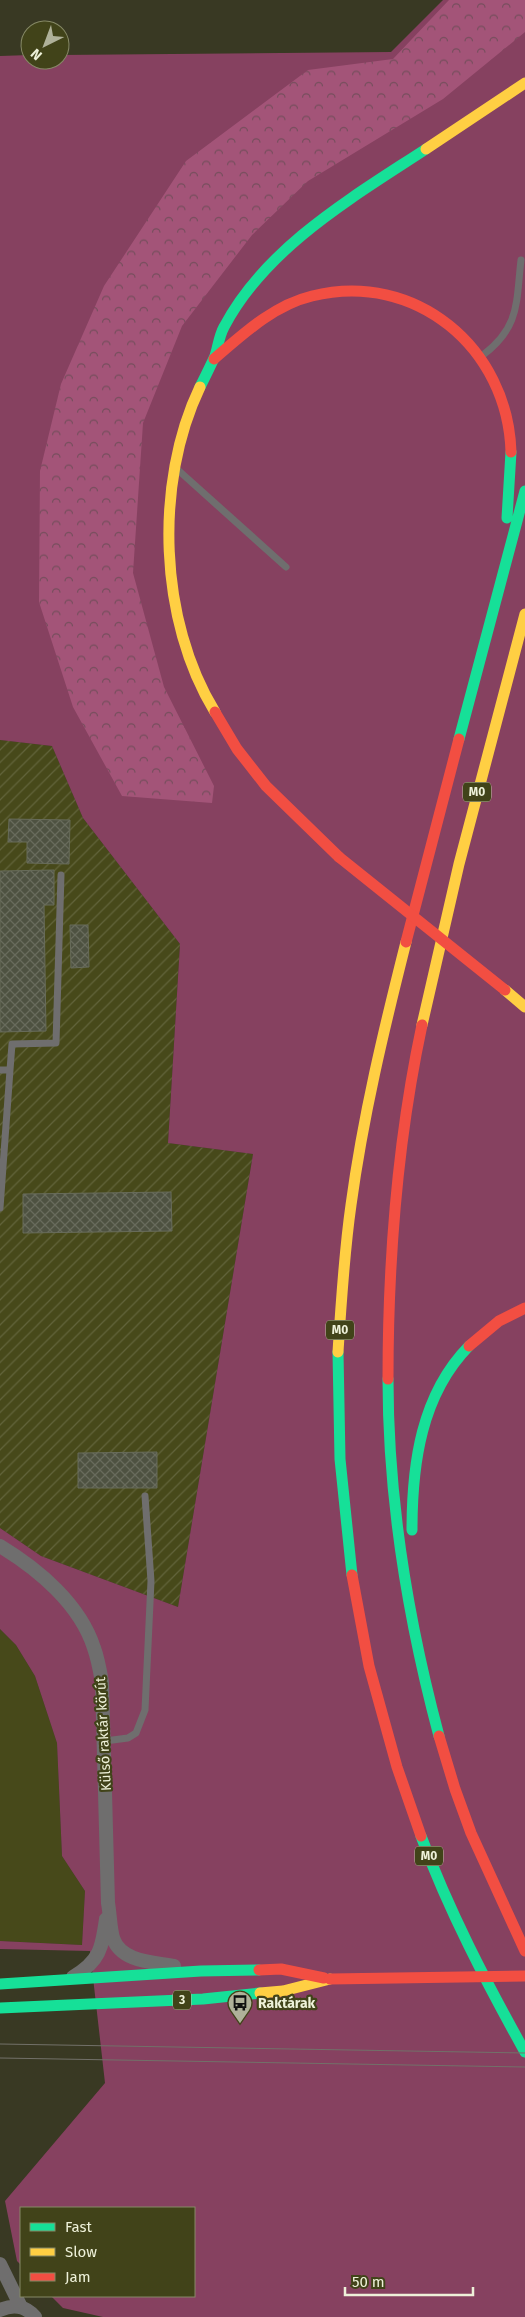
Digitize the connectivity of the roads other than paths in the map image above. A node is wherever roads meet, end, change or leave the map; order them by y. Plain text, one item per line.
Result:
1 (525, 83) edge
2 (521, 260) dead end
3 (480, 357) junction
4 (214, 359) junction
5 (174, 466) junction
6 (525, 491) edge
7 (286, 567) dead end
8 (497, 597) junction
9 (525, 614) edge
10 (61, 875) dead end
11 (525, 1006) edge
12 (0, 1070) edge
13 (10, 1070) junction
14 (0, 1208) edge
15 (525, 1308) edge
16 (145, 1496) dead end
17 (0, 1546) edge
18 (414, 1634) junction
19 (106, 1741) junction
20 (108, 1903) junction
21 (525, 1951) edge
22 (202, 1971) junction
23 (525, 1976) edge
24 (69, 1979) junction
25 (330, 1979) junction
26 (0, 1984) edge
27 (0, 2008) edge
28 (525, 2052) edge
29 (0, 2264) edge
30 (20, 2296) edge
31 (20, 2297) edge
32 (0, 2310) edge
33 (31, 2314) edge

1 - 4 main road
2 - 3 lane
3 - 4 main road
3 - 8 main road
4 - 5 main road
5 - 7 lane
5 - 11 main road, bridge
6 - 8 main road, M0
8 - 28 main road, M0
9 - 18 main road, M0
10 - 13 lane
12 - 13 lane
13 - 14 lane
15 - 18 main road
16 - 19 lane
17 - 19 street, Külső raktár körút
18 - 21 main road, M0
19 - 20 street, Külső raktár körút
20 - 22 street, Külső raktár körút
20 - 24 street, Külső raktár körút
22 - 24 main road, 3
22 - 25 main road, 3
23 - 25 main road, 3, bridge
24 - 26 main road, 3
25 - 27 main road, 3
29 - 30 street
31 - 33 street
32 - 33 street

